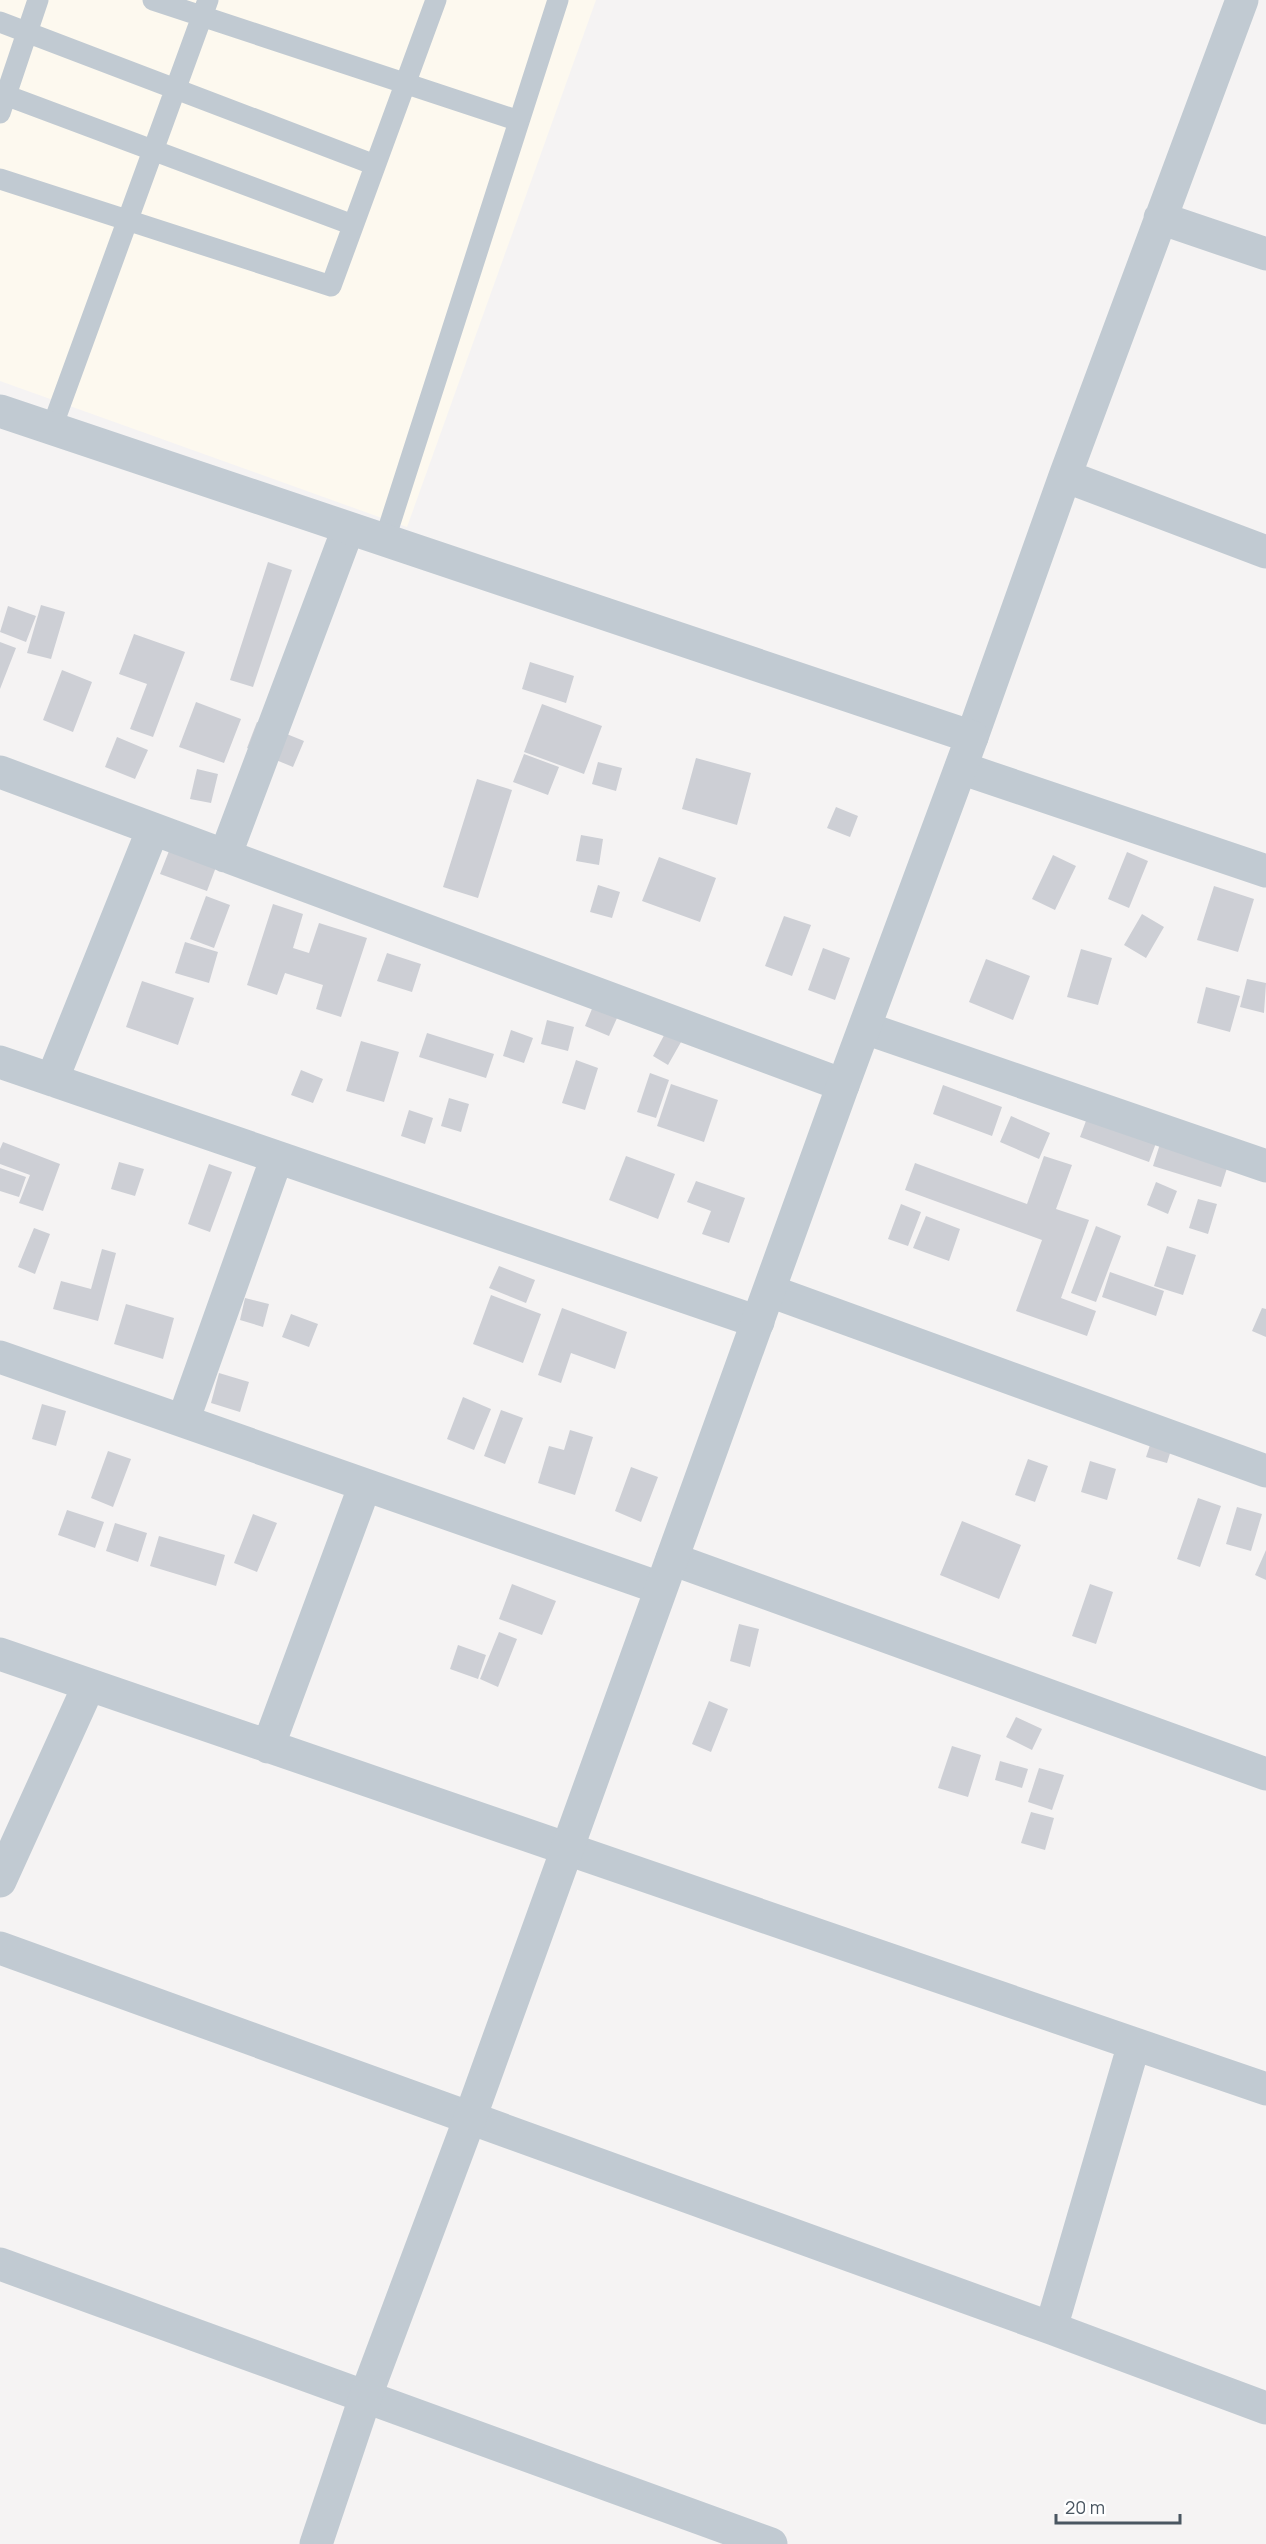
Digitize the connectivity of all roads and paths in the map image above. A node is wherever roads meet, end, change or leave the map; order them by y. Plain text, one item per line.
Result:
1 (38, 0) edge
2 (153, 0) edge
3 (436, 0) edge
4 (558, 0) edge
5 (1242, 0) edge
6 (205, 8) edge
7 (0, 22) edge
8 (27, 33) junction
9 (405, 83) junction
10 (176, 89) junction
11 (2, 101) edge
12 (519, 121) junction
13 (153, 151) junction
14 (375, 165) junction
15 (0, 179) edge
16 (1160, 218) junction
17 (128, 220) junction
18 (353, 225) junction
19 (1266, 254) edge
20 (0, 411) edge
21 (51, 430) junction
22 (1065, 476) junction
23 (348, 529) junction
24 (384, 542) junction
25 (1266, 552) edge
26 (972, 738) junction
27 (961, 768) junction
28 (0, 772) edge
29 (153, 829) junction
30 (225, 856) junction
31 (1266, 871) edge
32 (866, 1028) junction
33 (0, 1062) edge
34 (52, 1080) junction
35 (843, 1085) junction
36 (277, 1157) junction
37 (1266, 1166) edge
38 (770, 1291) junction
39 (758, 1322) junction
40 (0, 1357) edge
41 (183, 1421) junction
42 (1266, 1471) edge
43 (365, 1485) junction
44 (666, 1573) junction
45 (0, 1654) edge
46 (89, 1685) junction
47 (268, 1747) junction
48 (1264, 1765) edge
49 (566, 1849) junction
50 (0, 1881) edge
51 (0, 1948) edge
52 (1134, 2044) junction
53 (1266, 2089) edge
54 (470, 2118) junction
55 (0, 2264) edge
56 (1052, 2328) junction
57 (365, 2398) junction
58 (1266, 2408) edge
59 (316, 2544) edge
60 (771, 2544) edge

1 - 8 lane
2 - 6 lane
3 - 9 lane
4 - 12 lane
5 - 16 street
6 - 9 lane
6 - 10 lane
7 - 8 lane
8 - 10 lane
8 - 11 lane
9 - 12 lane
9 - 14 lane
10 - 13 lane
10 - 14 lane
11 - 13 lane
12 - 24 lane
13 - 17 lane
13 - 18 lane
14 - 18 lane
15 - 17 lane
16 - 19 street
16 - 22 street
17 - 18 lane
17 - 21 lane
20 - 21 street
21 - 23 street
22 - 25 street
22 - 26 street
23 - 24 street
23 - 30 street
24 - 26 street
26 - 27 street
27 - 31 street
27 - 32 street
28 - 29 street
29 - 30 street
29 - 34 street
30 - 35 street
32 - 35 street
32 - 37 street
33 - 34 street
34 - 36 street
35 - 38 street
36 - 39 street
36 - 41 street
38 - 39 street
38 - 42 street
39 - 44 street
40 - 41 street
41 - 43 street
43 - 44 street
43 - 47 street
44 - 48 street
44 - 49 street
45 - 46 street
46 - 47 street
46 - 50 street
47 - 49 street
49 - 52 street
49 - 54 street
51 - 54 street
52 - 53 street
52 - 56 street
54 - 56 street
54 - 57 street
55 - 57 street
56 - 58 street
57 - 59 street
57 - 60 street

